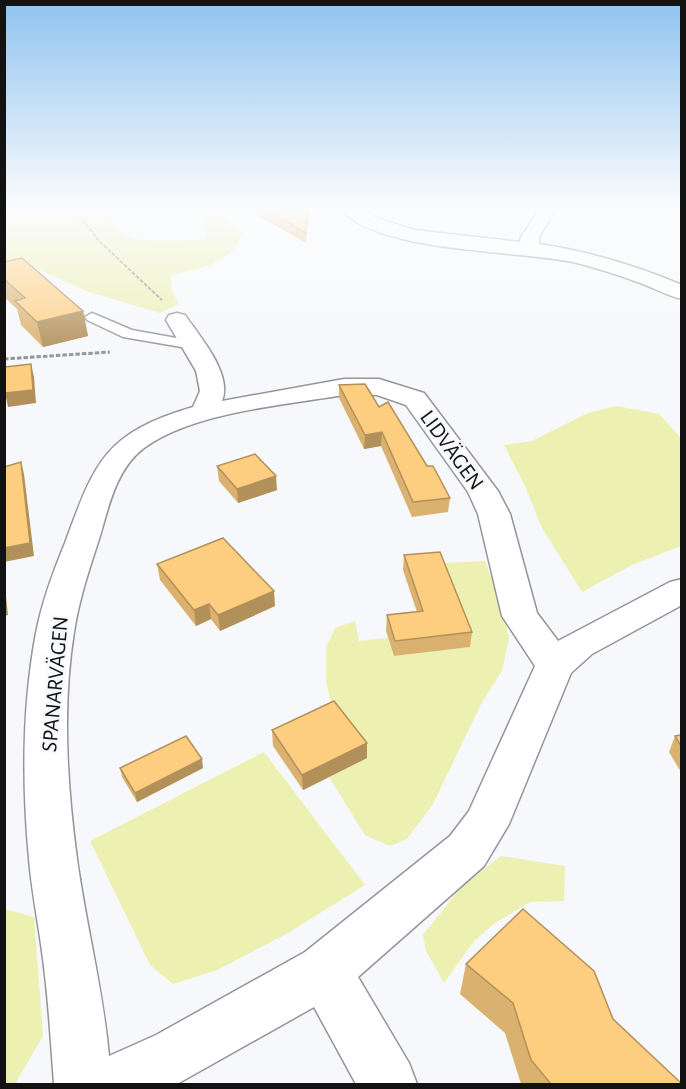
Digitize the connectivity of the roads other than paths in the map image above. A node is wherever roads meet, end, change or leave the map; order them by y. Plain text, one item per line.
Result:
1 (570, 258) edge
2 (681, 293) edge
3 (92, 317) dead end
4 (185, 332) joint
5 (204, 412) junction
6 (681, 591) edge
7 (555, 665) junction
8 (324, 971) junction
9 (83, 1084) edge
10 (114, 1084) edge
11 (388, 1084) edge

1 - 2 street
3 - 4 lane
4 - 5 street
5 - 7 street, LIDVÄGEN
5 - 9 street, SPANARVÄGEN
6 - 7 street
7 - 8 street
8 - 10 street
8 - 11 street

